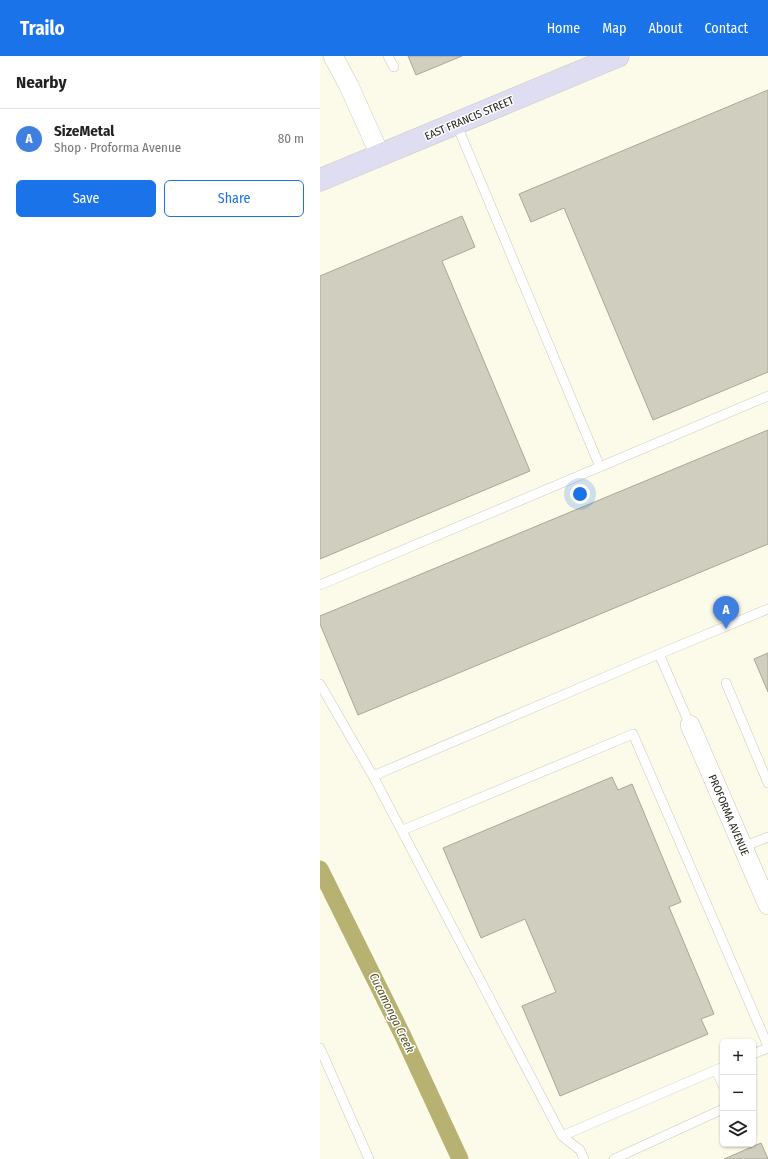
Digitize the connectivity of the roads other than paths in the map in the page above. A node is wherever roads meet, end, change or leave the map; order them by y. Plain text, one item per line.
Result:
1 (333, 56) edge
2 (388, 56) edge
3 (618, 56) edge
4 (394, 67) dead end
5 (456, 123) junction
6 (380, 155) junction
7 (320, 180) edge
8 (768, 396) edge
9 (600, 466) junction
10 (320, 585) edge
11 (768, 609) edge
12 (659, 654) junction
13 (726, 683) dead end
14 (320, 684) edge
15 (690, 725) joint
16 (373, 776) junction
17 (768, 783) edge
18 (403, 830) junction
19 (768, 836) edge
20 (743, 847) junction
21 (768, 905) edge
22 (768, 1047) edge
23 (320, 1048) edge
24 (756, 1053) edge
25 (720, 1068) edge
26 (720, 1110) edge
27 (562, 1136) junction
28 (369, 1159) edge
29 (584, 1159) edge
30 (614, 1159) edge

1 - 6 street
2 - 4 lane
3 - 5 street, EAST FRANCIS STREET
5 - 6 street, EAST FRANCIS STREET
5 - 9 lane
6 - 7 street, EAST FRANCIS STREET
8 - 9 lane
9 - 10 lane
11 - 12 lane
12 - 15 lane
12 - 16 lane
13 - 17 lane
14 - 16 lane
15 - 20 street, PROFORMA AVENUE
16 - 18 lane
18 - 22 lane
18 - 27 lane
19 - 20 lane
20 - 21 street, PROFORMA AVENUE
22 - 24 lane
23 - 28 lane
25 - 27 lane
26 - 30 lane
27 - 29 lane

